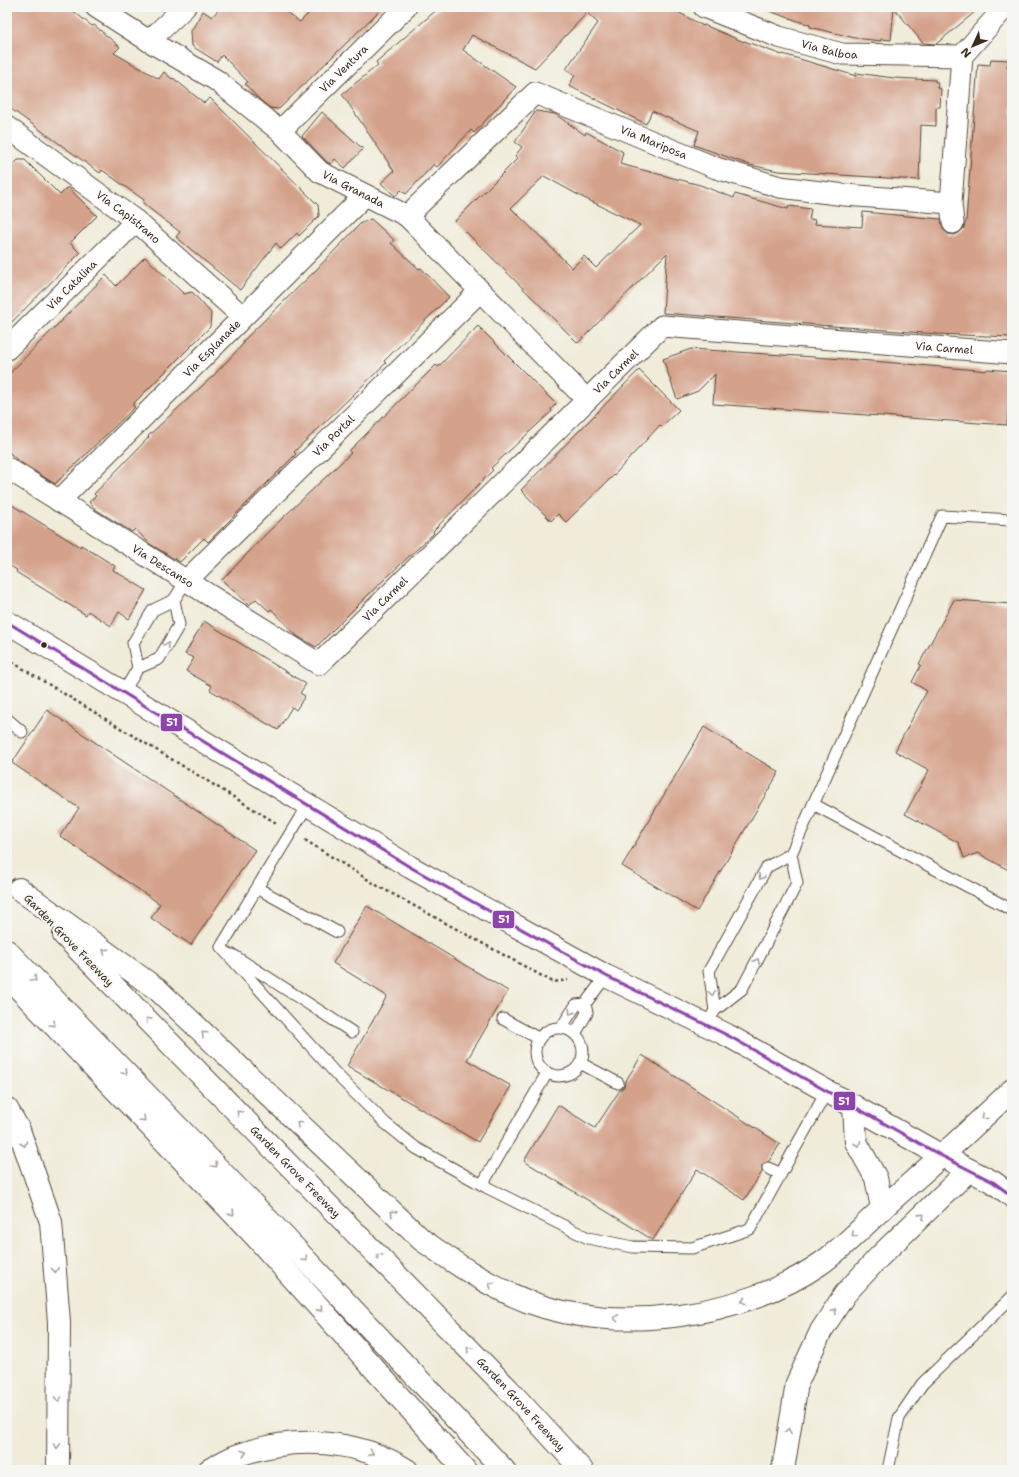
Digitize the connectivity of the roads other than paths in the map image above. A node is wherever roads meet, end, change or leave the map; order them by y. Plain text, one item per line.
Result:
1 (96, 7) edge
2 (185, 7) edge
3 (406, 7) edge
4 (704, 7) edge
5 (1005, 7) edge
6 (149, 41) junction
7 (962, 56) junction
8 (280, 130) junction
9 (11, 136) edge
10 (364, 195) junction
11 (407, 216) junction
12 (136, 221) junction
13 (480, 291) junction
14 (242, 316) junction
15 (7, 349) edge
16 (1012, 353) edge
17 (587, 400) junction
18 (7, 468) edge
19 (59, 501) junction
20 (1012, 520) edge
21 (186, 581) junction
22 (174, 600) junction
23 (7, 622) edge
24 (319, 664) joint
25 (138, 668) junction
26 (124, 693) junction
27 (7, 719) edge
28 (22, 732) dead end
29 (813, 804) junction
30 (307, 806) junction
31 (791, 854) junction
32 (13, 882) edge
33 (258, 888) junction
34 (1012, 910) edge
35 (337, 932) dead end
36 (221, 947) junction
37 (7, 951) edge
38 (7, 976) edge
39 (606, 976) junction
40 (585, 1004) junction
41 (711, 1018) junction
42 (503, 1019) dead end
43 (561, 1028) junction
44 (352, 1032) dead end
45 (576, 1034) junction
46 (538, 1038) junction
47 (580, 1063) junction
48 (547, 1073) junction
49 (618, 1084) dead end
50 (1012, 1090) edge
51 (827, 1091) junction
52 (854, 1106) junction
53 (7, 1109) edge
54 (942, 1156) junction
55 (768, 1168) dead end
56 (969, 1170) junction
57 (781, 1174) junction
58 (482, 1185) junction
59 (1012, 1196) edge
60 (882, 1208) junction
61 (1012, 1297) edge
62 (58, 1470) edge
63 (209, 1470) edge
64 (407, 1470) edge
65 (465, 1470) edge
66 (504, 1470) edge
67 (582, 1470) edge
68 (783, 1470) edge
69 (888, 1470) edge

1 - 6 street, Via Granada
2 - 6 street
3 - 8 street, Via Ventura
4 - 7 street, Via Balboa
5 - 7 street
6 - 8 street, Via Granada
7 - 11 street, Via Mariposa
8 - 10 street, Via Granada
9 - 12 street, Via Capistrano
10 - 11 street, Via Granada
10 - 14 street, Via Esplanade
11 - 13 street, Via Granada
12 - 14 street, Via Capistrano
12 - 15 street, Via Catalina
13 - 17 street, Via Granada
13 - 21 street, Via Portal
14 - 19 street, Via Esplanade
16 - 17 street, Via Carmel
17 - 24 street, Via Carmel
18 - 19 street, Via Descanso
19 - 21 street, Via Descanso
20 - 29 lane
21 - 22 lane
21 - 24 street, Via Descanso
22 - 25 lane
25 -> 22 lane
23 - 26 main road
25 - 26 lane
26 - 30 main road
27 - 28 lane
29 - 31 lane
29 - 34 lane
30 - 33 lane
30 - 39 main road
41 -> 31 lane
31 -> 41 lane
60 -> 32 main road
67 -> 32 main road, Garden Grove Freeway
33 - 35 lane
33 - 36 lane
36 - 44 lane
36 - 58 lane
37 -> 66 main road
38 -> 65 main road
39 - 40 lane
39 - 41 main road
40 -> 43 lane
40 - 45 lane
41 - 51 main road
42 - 46 lane
43 - 45 lane
43 - 46 lane
45 - 47 lane
46 - 48 lane
47 - 48 lane
47 - 49 lane
48 - 58 lane
50 -> 54 main road
51 - 52 main road
51 - 57 lane
52 - 54 main road
52 -> 60 main road
53 -> 62 main road
54 - 56 main road
54 - 60 main road
55 - 57 lane
56 - 59 main road
68 -> 56 main road
57 - 58 lane
61 - 69 lane
63 -> 64 main road

